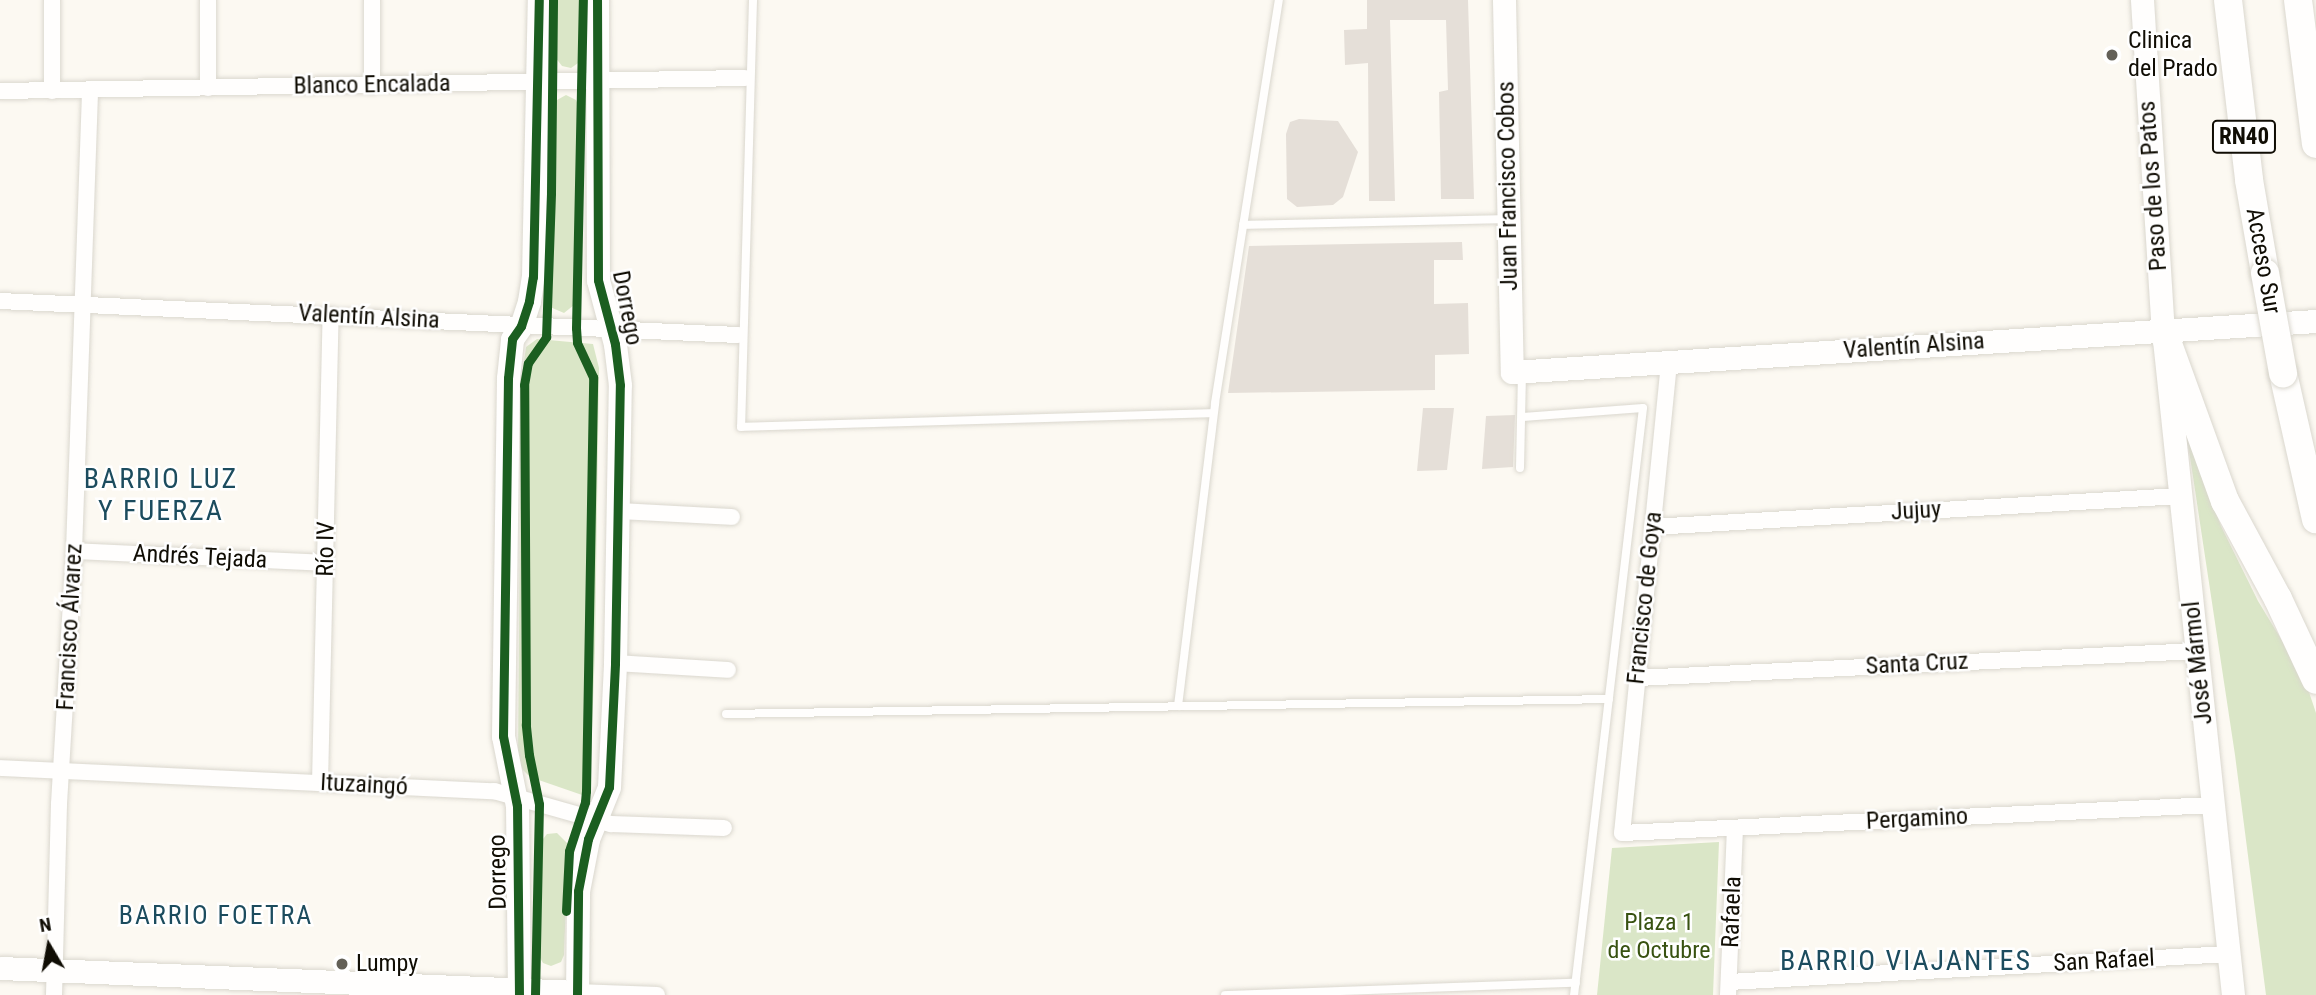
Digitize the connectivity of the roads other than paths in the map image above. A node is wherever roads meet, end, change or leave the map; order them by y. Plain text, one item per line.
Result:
1 (52, 0) edge
2 (208, 0) edge
3 (372, 0) edge
4 (539, 0) edge
5 (597, 0) edge
6 (753, 0) edge
7 (1279, 0) edge
8 (1504, 0) edge
9 (2141, 0) edge
10 (2228, 0) edge
11 (2298, 0) edge
12 (745, 78) dead end
13 (597, 80) junction
14 (539, 82) junction
15 (372, 86) junction
16 (208, 88) junction
17 (90, 90) junction
18 (0, 91) edge
19 (52, 91) junction
20 (2316, 144) edge
21 (1508, 219) junction
22 (1243, 225) junction
23 (0, 301) edge
24 (83, 304) junction
25 (331, 315) junction
26 (2316, 321) edge
27 (521, 326) junction
28 (610, 330) junction
29 (2163, 330) junction
30 (738, 335) dead end
31 (1669, 363) junction
32 (1517, 372) junction
33 (1213, 414) junction
34 (1523, 417) junction
35 (1520, 468) dead end
36 (2180, 496) junction
37 (618, 511) junction
38 (732, 517) dead end
39 (2316, 519) edge
40 (1652, 527) junction
41 (74, 551) junction
42 (325, 563) junction
43 (2197, 650) junction
44 (615, 663) junction
45 (728, 670) dead end
46 (1637, 678) junction
47 (2316, 680) edge
48 (1609, 699) junction
49 (1178, 706) junction
50 (726, 714) dead end
51 (0, 768) edge
52 (62, 771) junction
53 (320, 783) junction
54 (516, 796) junction
55 (2213, 805) junction
56 (596, 821) junction
57 (724, 828) dead end
58 (1735, 828) junction
59 (1622, 834) joint
60 (2229, 954) junction
61 (0, 968) edge
62 (55, 971) junction
63 (1576, 983) junction
64 (1728, 989) edge
65 (519, 993) edge
66 (577, 994) edge
67 (54, 995) edge
68 (657, 995) edge
69 (1225, 995) edge
70 (1574, 995) edge
71 (2233, 995) edge

1 - 19 street
2 - 16 street
3 - 15 street
4 - 14 main road, Dorrego
5 - 13 main road, Dorrego
6 - 33 lane
7 - 22 lane
8 - 21 main road, Juan Francisco Cobos
9 - 29 main road, Paso de los Patos
10 - 39 highway, Acceso Sur / RN40, bridge
11 - 20 highway, RN40
12 - 13 street, Blanco Encalada
13 - 14 street, Blanco Encalada
13 - 28 main road, Dorrego
14 - 15 street, Blanco Encalada
14 - 27 main road, Dorrego
15 - 16 street, Blanco Encalada
16 - 17 street, Blanco Encalada
17 - 19 street, Blanco Encalada
17 - 24 street, Francisco Álvarez
18 - 19 street, Blanco Encalada
21 - 22 lane
21 - 32 main road, Juan Francisco Cobos
22 - 33 lane
23 - 24 street, Valentín Alsina
24 - 25 street, Valentín Alsina
24 - 41 street, Francisco Álvarez
25 - 27 street, Valentín Alsina
25 - 42 street, Río IV
26 - 29 main road, Valentín Alsina
27 - 28 street, Valentín Alsina
27 - 54 main road, Dorrego
28 - 30 street, Valentín Alsina
28 - 37 main road, Dorrego
29 - 31 main road, Valentín Alsina
29 - 36 main road, José Mármol
29 - 47 highway
31 - 32 main road, Valentín Alsina
31 - 40 street, Francisco de Goya
32 - 34 lane
33 - 49 lane
34 - 35 lane
34 - 48 lane
36 - 40 street, Jujuy
36 - 43 main road, José Mármol
37 - 38 street
37 - 44 main road, Dorrego
40 - 46 street, Francisco de Goya
41 - 42 street, Andrés Tejada
41 - 52 street, Francisco Álvarez
42 - 53 street, Río IV
43 - 46 street, Santa Cruz
43 - 55 main road, José Mármol
44 - 45 street
44 - 56 main road, Dorrego
46 - 59 street, Francisco de Goya
48 - 49 lane
48 - 63 lane
49 - 50 lane
51 - 52 street, Ituzaingó
52 - 53 street, Ituzaingó
52 - 62 street, Francisco Álvarez
53 - 54 street, Ituzaingó
54 - 56 street, Ituzaingó
54 - 65 main road, Dorrego
55 - 58 street, Pergamino
55 - 60 main road, José Mármol
56 - 57 street, Ituzaingó
56 - 66 main road, Dorrego
58 - 59 street, Pergamino
58 - 64 street, Rafaela
60 - 64 street, San Rafael
60 - 71 main road, José Mármol
61 - 62 main road
62 - 65 main road
62 - 67 street, Francisco Álvarez
63 - 69 lane
63 - 70 lane
65 - 66 main road
66 - 68 street

